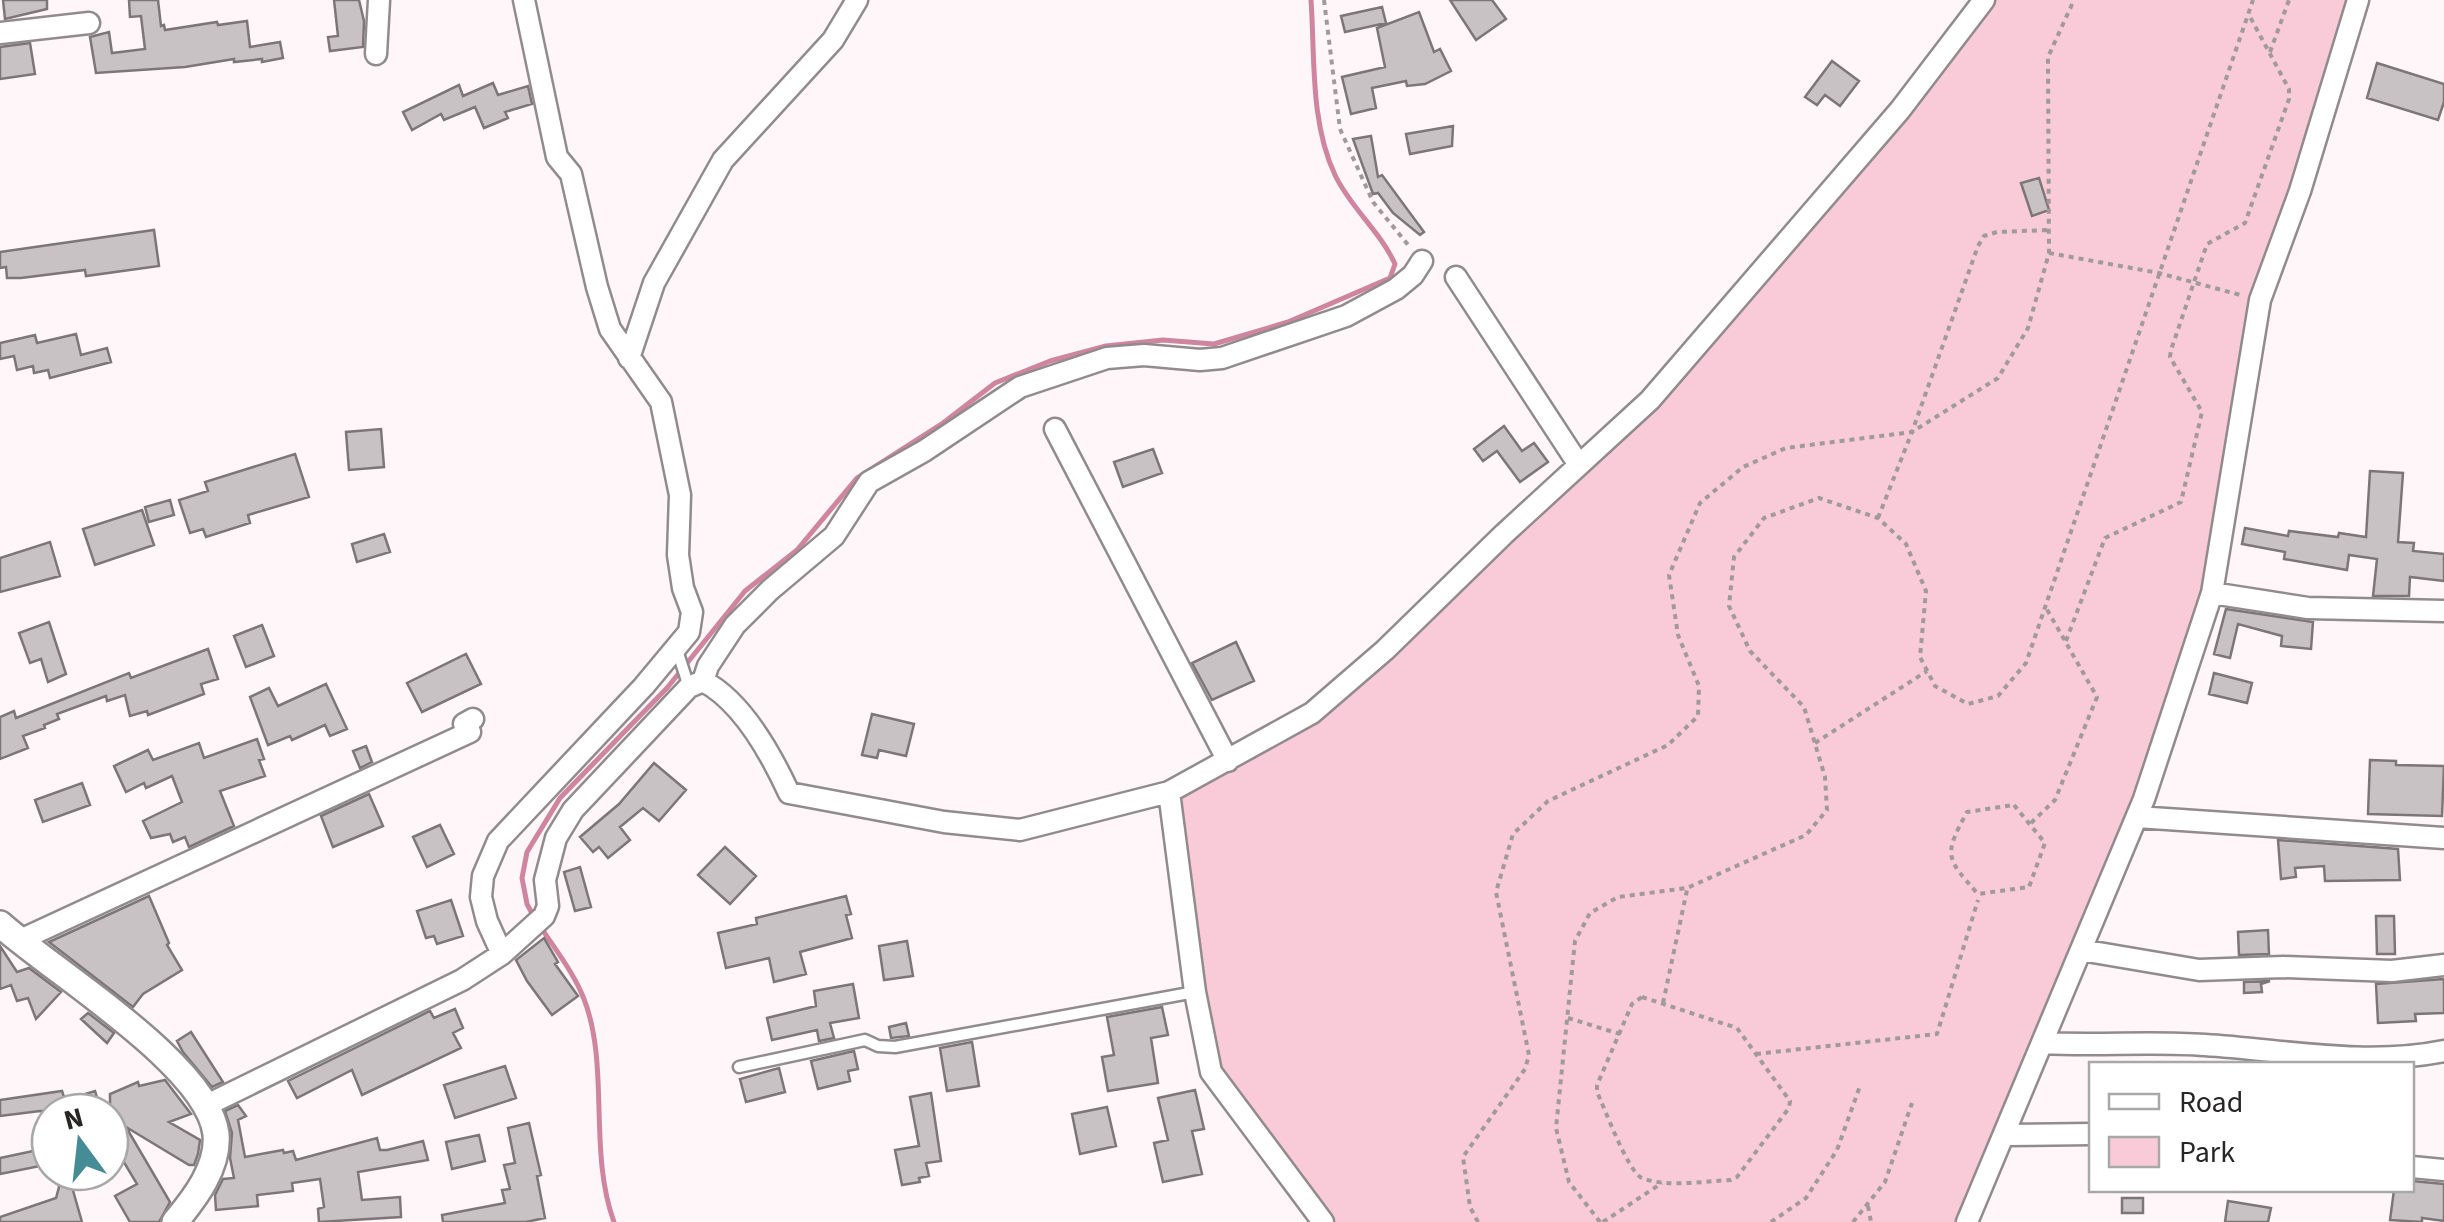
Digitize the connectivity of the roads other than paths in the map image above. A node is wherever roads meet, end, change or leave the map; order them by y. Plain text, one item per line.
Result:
1 (379, 0) edge
2 (524, 0) edge
3 (857, 0) edge
4 (1984, 0) edge
5 (2358, 0) edge
6 (89, 24) dead end
7 (0, 33) edge
8 (376, 54) dead end
9 (1422, 261) road end
10 (1456, 277) dead end
11 (629, 358) junction
12 (1055, 429) dead end
13 (1579, 465) junction
14 (2212, 592) junction
15 (2444, 611) edge
16 (676, 648) junction
17 (696, 684) junction
18 (473, 719) dead end
19 (1228, 761) junction
20 (1169, 792) junction
21 (2137, 816) junction
22 (2444, 838) edge
23 (9, 932) edge
24 (2081, 950) junction
25 (502, 954) junction
26 (2444, 965) edge
27 (1195, 992) junction
28 (2043, 1042) junction
29 (2444, 1051) edge
30 (738, 1067) dead end
31 (205, 1106) junction
32 (2089, 1134) edge
33 (2004, 1135) junction
34 (2414, 1167) edge
35 (2444, 1170) edge
36 (176, 1222) edge
37 (1323, 1222) edge
38 (1967, 1222) edge

1 - 8 street
2 - 11 street
3 - 11 street
4 - 13 street
5 - 14 street
6 - 7 street
9 - 17 street
10 - 13 street
11 - 16 street
12 - 19 street
13 - 19 street
14 - 15 street
14 - 21 street
16 - 17 lane
16 - 25 street
17 - 20 street
17 - 25 street
18 - 23 street
19 - 20 street
20 - 27 street
21 - 22 street
21 - 24 street
23 - 31 street
24 - 26 street
24 - 28 street
25 - 31 street
27 - 30 lane
27 - 37 street
28 - 29 street
28 - 33 street
31 - 36 street
32 - 33 street
33 - 38 street
34 - 35 street

